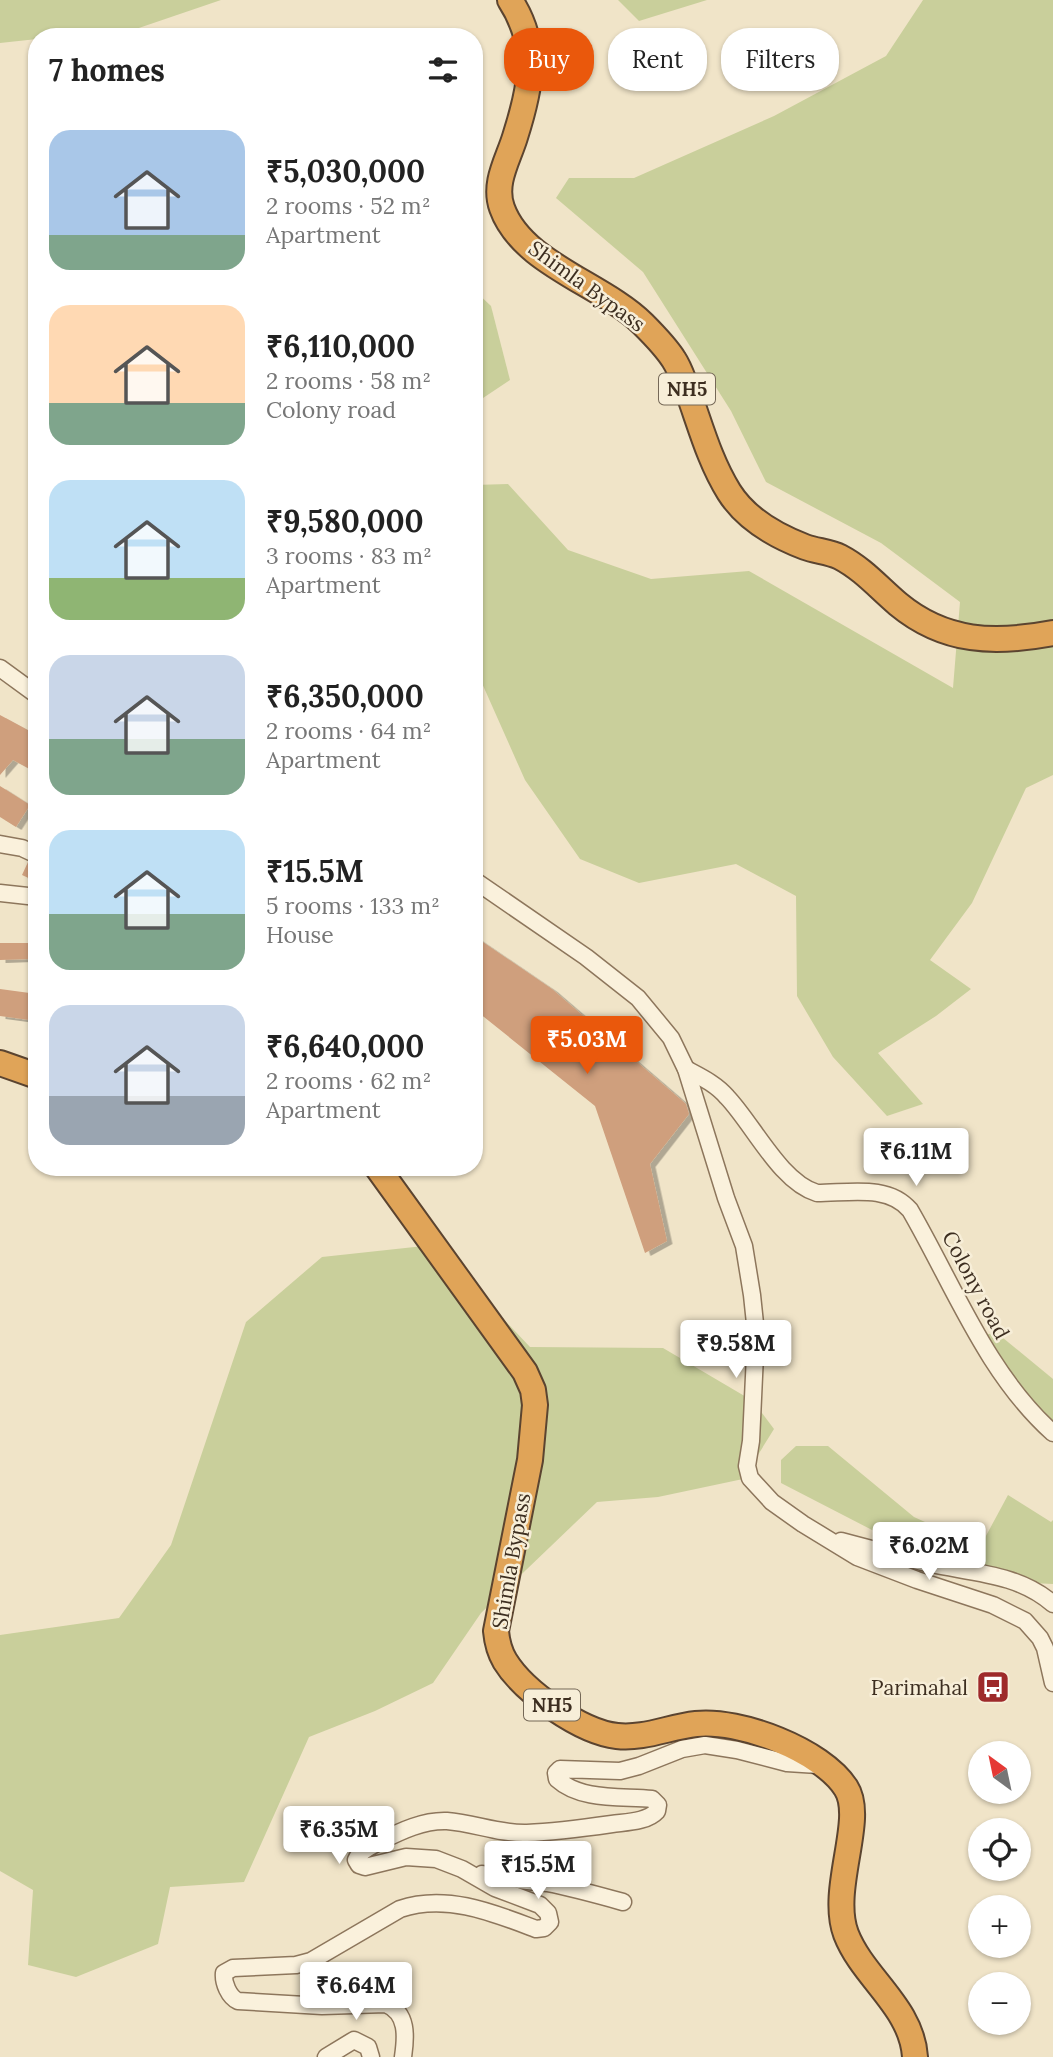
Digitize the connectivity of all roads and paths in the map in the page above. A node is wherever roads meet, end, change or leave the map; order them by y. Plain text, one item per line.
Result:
1 (510, 0) edge
2 (1053, 633) edge
3 (0, 668) edge
4 (28, 688) edge
5 (0, 844) edge
6 (28, 851) edge
7 (483, 886) edge
8 (0, 893) edge
9 (28, 896) edge
10 (0, 1063) edge
11 (686, 1069) junction
12 (28, 1073) edge
13 (383, 1176) edge
14 (1053, 1433) edge
15 (819, 1534) junction
16 (1053, 1604) edge
17 (1045, 1648) junction
18 (1053, 1664) edge
19 (1053, 1683) edge
20 (827, 1765) junction
21 (462, 1869) junction
22 (623, 1902) dead end
23 (326, 2057) edge
24 (371, 2057) edge
25 (403, 2057) edge
26 (915, 2057) edge

1 - 2 highway, Shimla Bypass / NH5
3 - 4 street
5 - 6 street
7 - 11 street
8 - 9 street
10 - 12 highway
11 - 14 street, Colony road
11 - 15 street
13 - 20 highway, Shimla Bypass / NH5
15 - 16 street
15 - 17 street
17 - 18 street
17 - 19 street
20 - 21 street
20 - 26 highway, Shimla Bypass / NH5
21 - 22 street
21 - 25 street
23 - 24 street

